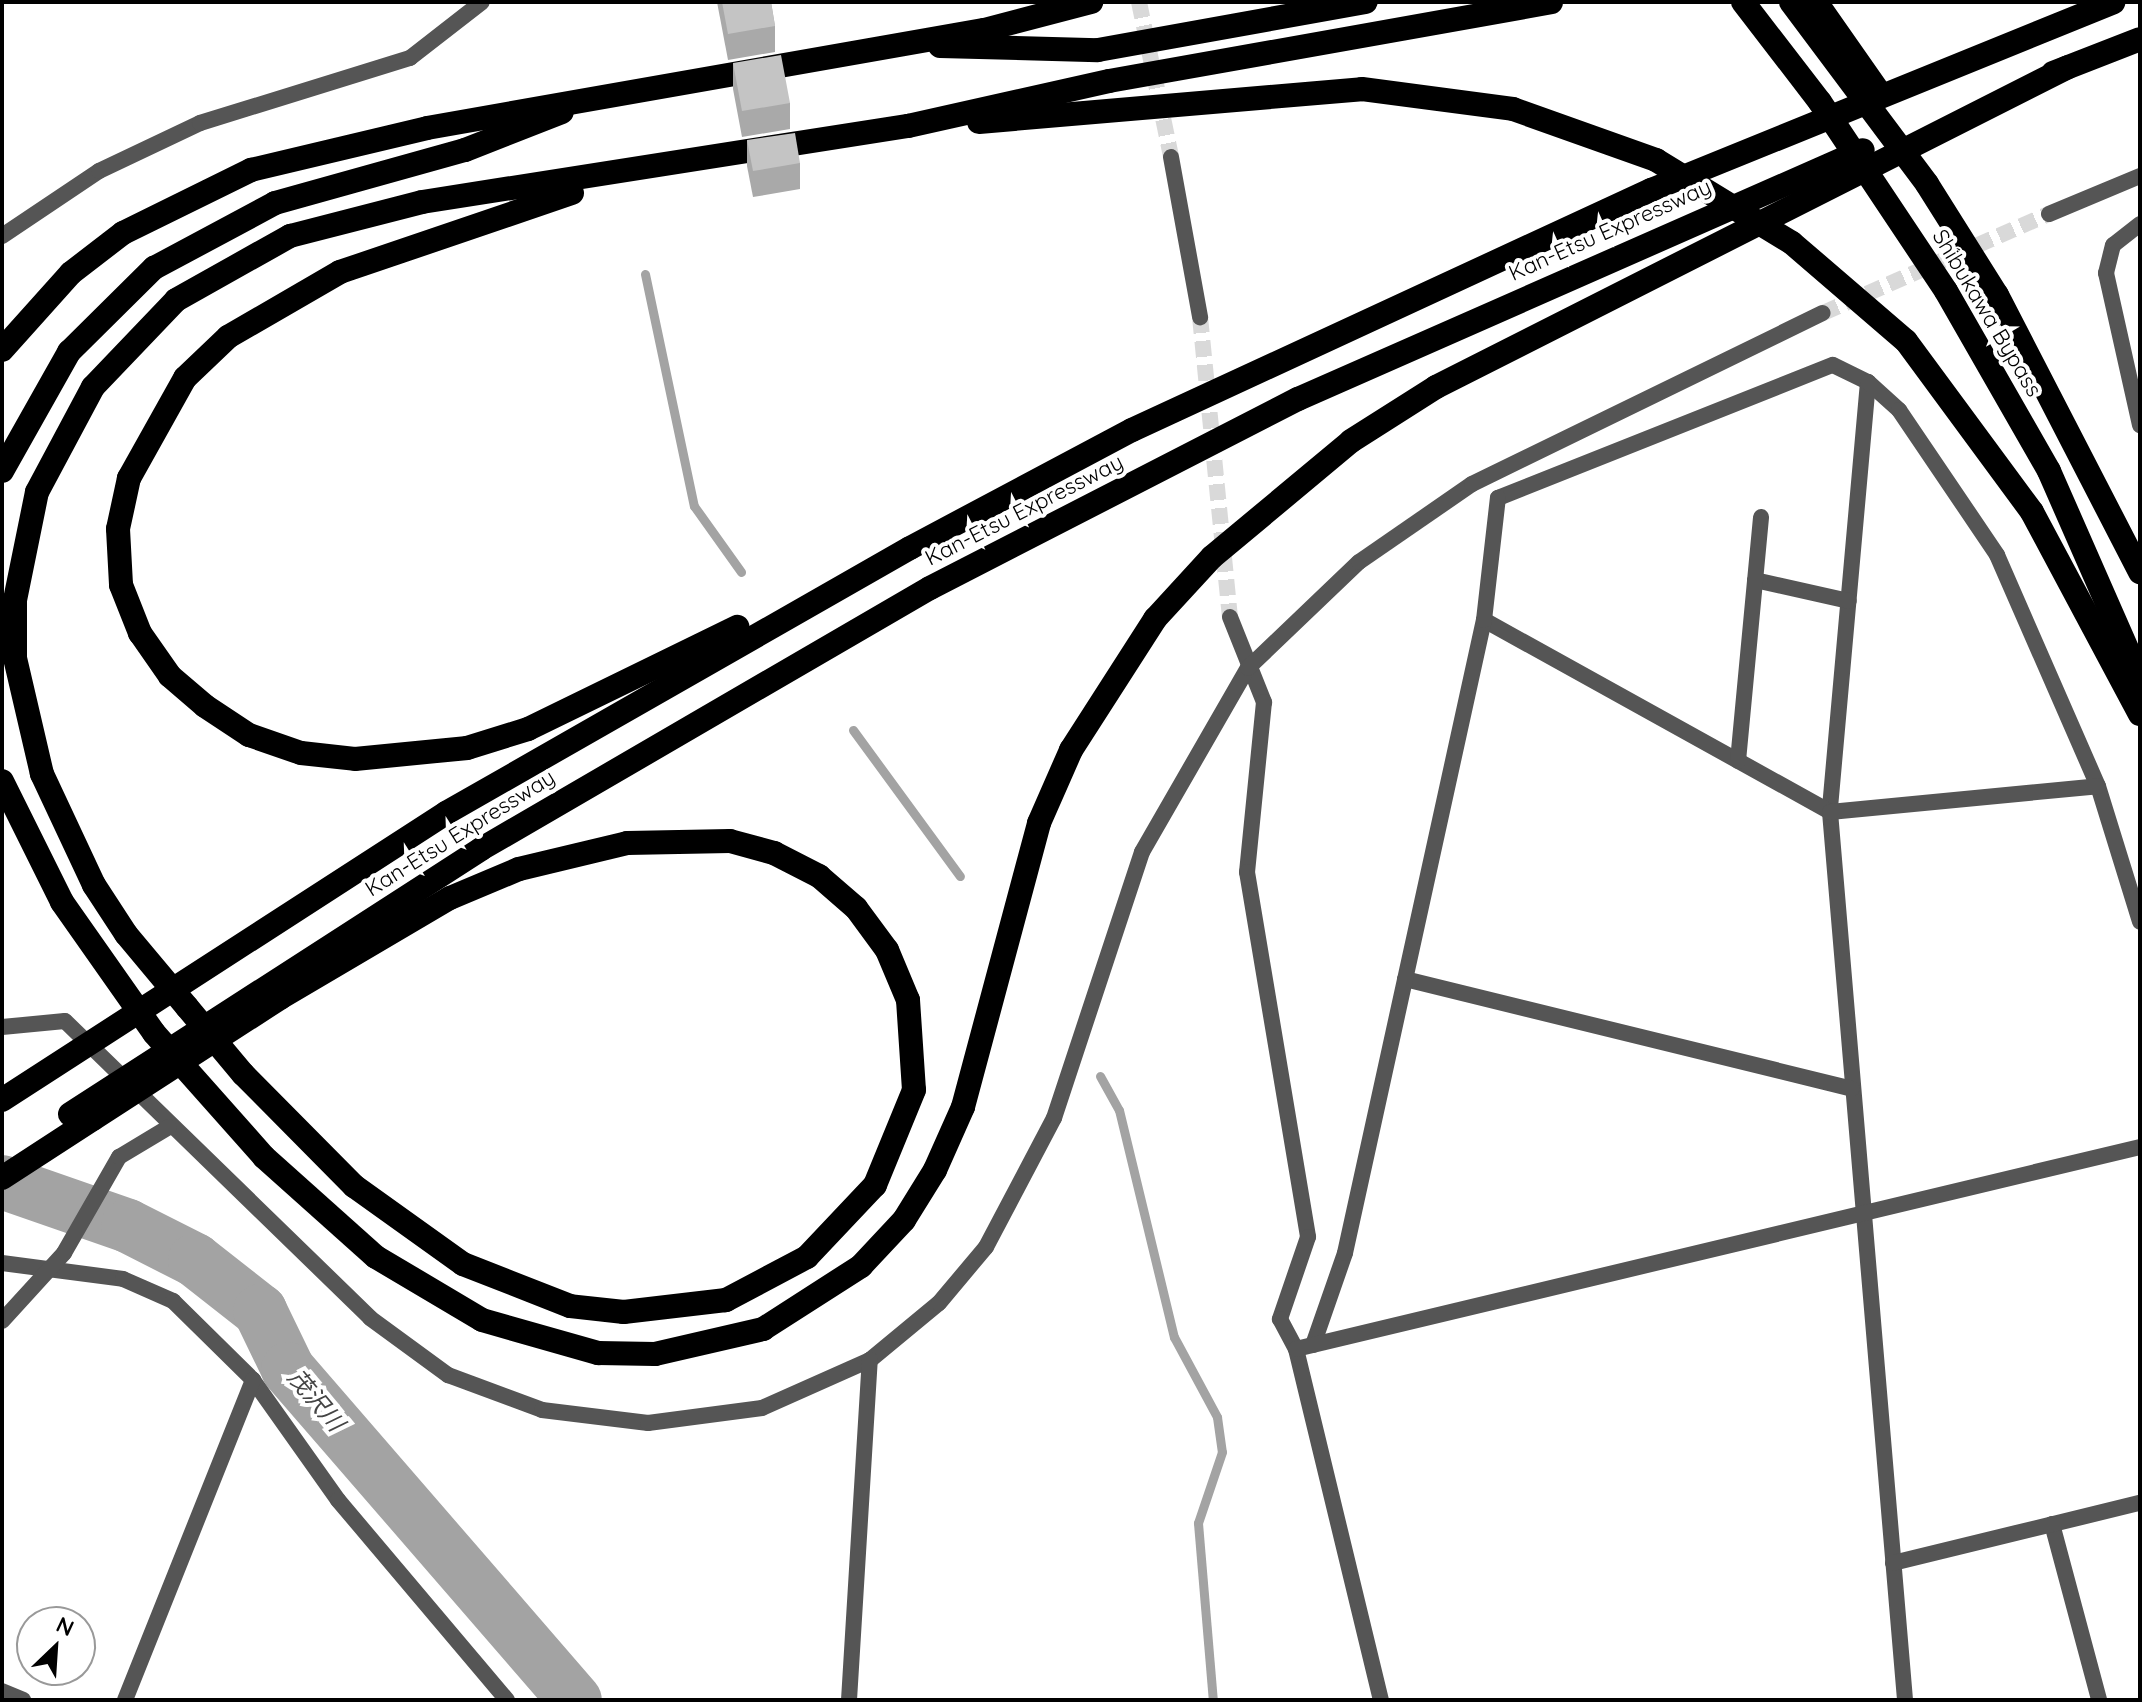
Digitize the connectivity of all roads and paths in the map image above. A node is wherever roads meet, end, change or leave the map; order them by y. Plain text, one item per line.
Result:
1 (482, 2) edge
2 (1091, 2) edge
3 (1366, 2) edge
4 (1551, 2) edge
5 (1743, 2) edge
6 (1791, 2) edge
7 (1816, 2) edge
8 (2113, 2) edge
9 (2140, 39) edge
10 (906, 43) junction
11 (616, 90) junction
12 (1966, 113) junction
13 (908, 126) junction
14 (1171, 157) tunnel mouth
15 (631, 174) junction
16 (2140, 176) edge
17 (2049, 214) tunnel mouth
18 (2140, 224) edge
19 (2, 236) edge
20 (1997, 295) junction
21 (1823, 313) tunnel mouth
22 (1200, 317) tunnel mouth
23 (2, 350) edge
24 (1868, 382) junction
25 (2140, 425) edge
26 (1132, 430) junction
27 (2, 471) edge
28 (1472, 484) junction
29 (1498, 498) junction
30 (1761, 517) dead end
31 (2140, 572) edge
32 (1755, 580) junction
33 (1849, 601) junction
34 (1230, 617) tunnel mouth
35 (1484, 620) junction
36 (1248, 668) junction
37 (2140, 678) edge
38 (2140, 714) edge
39 (1738, 761) junction
40 (2, 781) edge
41 (2098, 786) junction
42 (1830, 812) junction
43 (2140, 922) edge
44 (1405, 979) junction
45 (275, 990) junction
46 (2, 1027) edge
47 (1852, 1089) junction
48 (2, 1100) edge
49 (169, 1127) junction
50 (2140, 1147) edge
51 (2, 1160) edge
52 (2, 1178) edge
53 (1861, 1219) junction
54 (2, 1263) edge
55 (49, 1267) junction
56 (2, 1321) edge
57 (1313, 1345) junction
58 (1296, 1349) junction
59 (870, 1360) junction
60 (253, 1380) junction
61 (2140, 1503) edge
62 (2052, 1524) junction
63 (1893, 1563) junction
64 (2, 1691) edge
65 (23, 1700) edge
66 (125, 1700) edge
67 (507, 1700) edge
68 (849, 1700) edge
69 (1381, 1700) edge
70 (1905, 1700) edge
71 (2099, 1700) edge

1 - 19 street
2 - 10 highway
3 - 10 highway
4 - 13 highway
5 - 37 highway, Shibukawa Bypass
6 - 20 highway, Shibukawa Bypass
7 - 20 highway
8 - 26 highway, Kan-Etsu Expressway
9 - 12 highway, Kan-Etsu Expressway
10 - 11 highway
11 - 23 highway
11 - 27 highway
12 - 40 highway
12 - 45 highway, Kan-Etsu Expressway
13 - 15 highway
13 - 38 highway
14 - 22 street
15 - 26 highway
15 - 45 highway
16 - 17 street
18 - 25 street
20 - 31 highway, Shibukawa Bypass
21 - 28 street
24 - 29 street
24 - 33 street
24 - 41 street
26 - 48 highway, Kan-Etsu Expressway
28 - 29 street
28 - 36 street
29 - 35 street
30 - 32 street
32 - 33 street
32 - 39 street
33 - 42 street
34 - 36 street
35 - 39 street
35 - 44 street
36 - 58 street
36 - 59 street
39 - 42 street
41 - 42 street
41 - 43 street
42 - 47 street
44 - 47 street
44 - 57 street
45 - 51 highway, Kan-Etsu Expressway
45 - 52 highway
46 - 49 street
47 - 53 street
49 - 55 street
49 - 59 street
50 - 53 street
53 - 57 street
53 - 63 street
54 - 55 street
55 - 56 street
55 - 60 street
57 - 58 street
58 - 69 street
59 - 68 street
60 - 66 street
60 - 67 street
61 - 62 street
62 - 63 street
62 - 71 street
63 - 70 street
64 - 65 street

